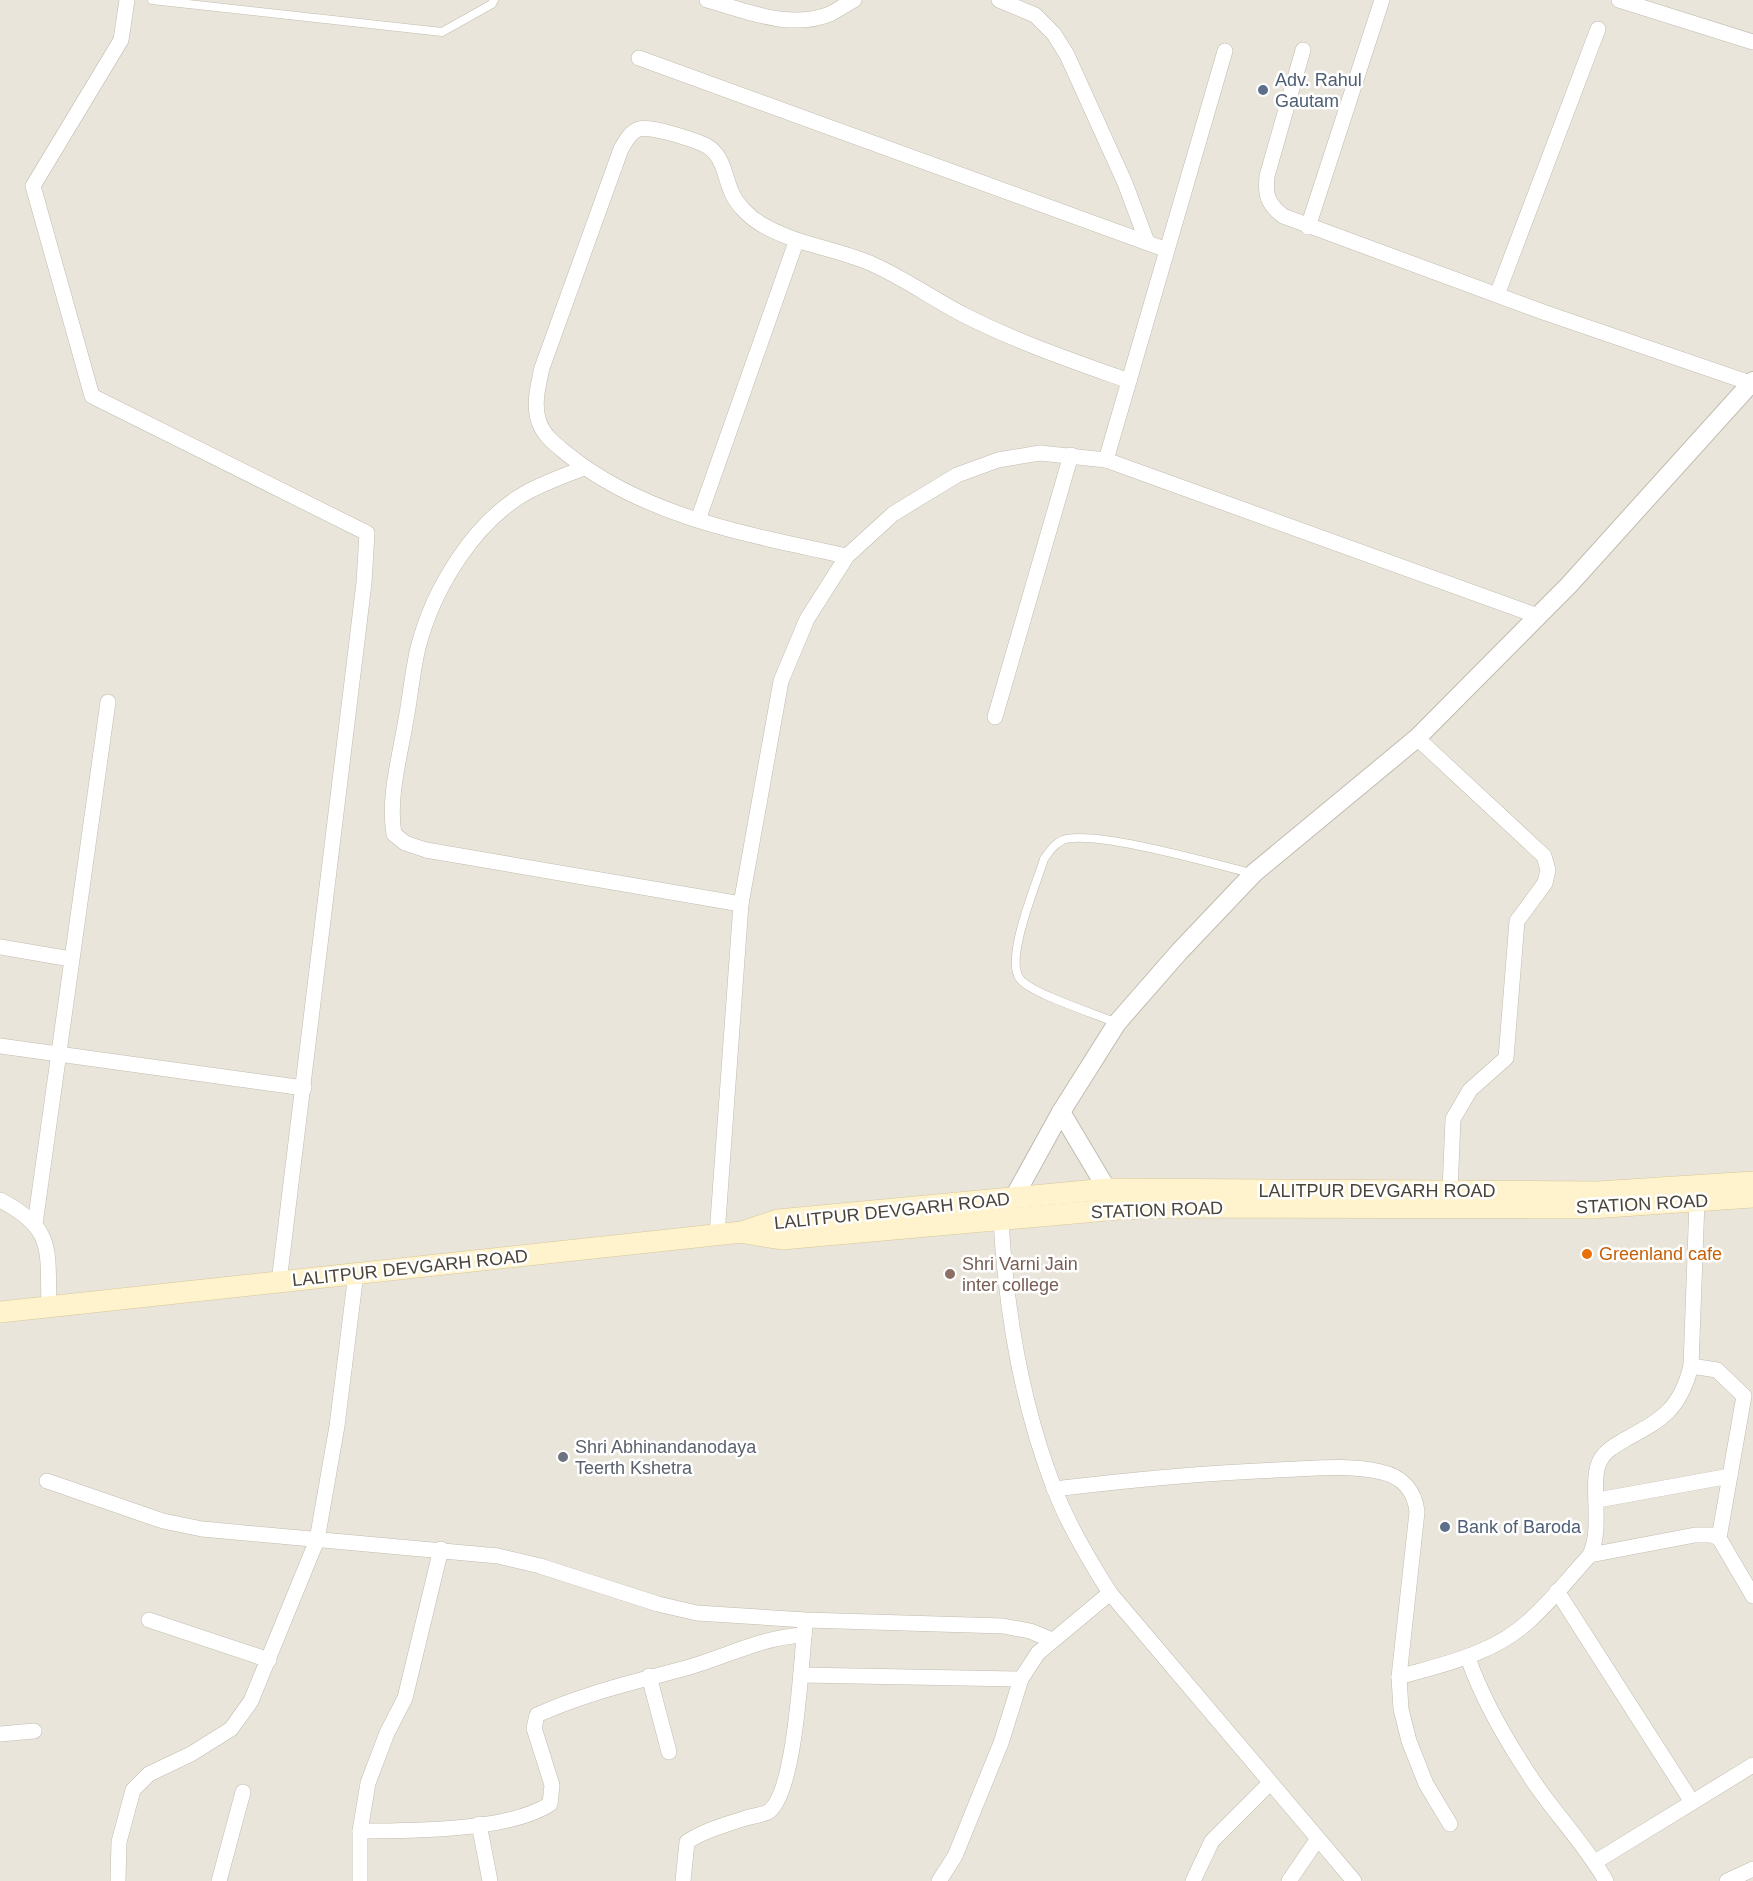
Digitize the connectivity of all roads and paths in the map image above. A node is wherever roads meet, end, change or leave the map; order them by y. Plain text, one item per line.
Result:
1 (127, 0) edge
2 (152, 0) edge
3 (494, 0) edge
4 (708, 0) edge
5 (854, 0) edge
6 (999, 0) edge
7 (1382, 0) edge
8 (1619, 0) edge
9 (1598, 29) dead end
10 (1753, 42) edge
11 (1303, 50) dead end
12 (1225, 51) dead end
13 (639, 58) dead end
14 (1308, 227) junction
15 (796, 242) junction
16 (1147, 242) junction
17 (1167, 250) junction
18 (1497, 295) junction
19 (1129, 381) junction
20 (1752, 383) edge
21 (1071, 455) junction
22 (1106, 460) junction
23 (584, 468) junction
24 (698, 520) junction
25 (847, 556) junction
26 (1538, 616) junction
27 (108, 702) dead end
28 (995, 717) dead end
29 (1417, 738) junction
30 (1254, 873) junction
31 (741, 904) junction
32 (0, 947) edge
33 (71, 959) junction
34 (1117, 1023) junction
35 (0, 1046) edge
36 (57, 1055) junction
37 (304, 1088) junction
38 (1061, 1112) junction
39 (1753, 1182) edge
40 (1107, 1189) junction
41 (1450, 1191) junction
42 (1015, 1197) junction
43 (1753, 1197) edge
44 (0, 1200) edge
45 (1697, 1201) junction
46 (1119, 1209) junction
47 (1001, 1220) junction
48 (35, 1224) junction
49 (742, 1232) junction
50 (717, 1235) junction
51 (356, 1273) junction
52 (279, 1282) junction
53 (49, 1306) junction
54 (0, 1312) edge
55 (1691, 1366) junction
56 (1730, 1476) junction
57 (47, 1481) dead end
58 (1054, 1489) junction
59 (1598, 1500) junction
60 (1719, 1538) junction
61 (317, 1540) junction
62 (441, 1550) junction
63 (1590, 1555) junction
64 (1557, 1591) junction
65 (1110, 1593) junction
66 (1753, 1596) edge
67 (149, 1620) dead end
68 (805, 1627) junction
69 (1052, 1640) junction
70 (1468, 1658) junction
71 (269, 1660) junction
72 (801, 1675) junction
73 (649, 1676) junction
74 (1399, 1677) junction
75 (1021, 1679) junction
76 (34, 1731) dead end
77 (0, 1734) edge
78 (669, 1752) dead end
79 (1753, 1765) edge
80 (1270, 1783) junction
81 (243, 1792) dead end
82 (1692, 1802) junction
83 (479, 1824) junction
84 (1450, 1824) dead end
85 (360, 1832) junction
86 (1317, 1840) junction
87 (1595, 1862) junction
88 (1753, 1869) edge
89 (118, 1881) edge
90 (219, 1881) edge
91 (360, 1881) edge
92 (490, 1881) edge
93 (683, 1881) edge
94 (939, 1881) edge
95 (1193, 1881) edge
96 (1289, 1881) edge
97 (1354, 1881) edge
98 (1606, 1881) edge
99 (1727, 1881) edge

1 - 37 street
2 - 3 lane
4 - 5 street
6 - 16 street
7 - 14 street
8 - 10 street
9 - 18 street
11 - 14 street
12 - 17 street
13 - 16 street
14 - 18 street
15 - 19 street
15 - 23 street
15 - 24 street
16 - 17 street
17 - 19 street
18 - 20 street
19 - 22 street
20 - 26 street
21 - 22 street
21 - 25 street
21 - 28 street
22 - 26 street
23 - 24 street
23 - 31 street
24 - 25 street
25 - 31 street
26 - 29 street
27 - 33 street
29 - 30 street
29 - 41 street
30 - 34 street
30 - 34 lane
31 - 50 street
32 - 33 street
33 - 36 street
34 - 38 street
35 - 36 street
36 - 37 street
36 - 48 street
37 - 52 street
38 - 40 street
38 - 42 street
39 - 41 main road, LALITPUR DEVGARH ROAD
40 - 41 main road, LALITPUR DEVGARH ROAD
40 - 42 main road, LALITPUR DEVGARH ROAD
40 - 46 street
42 - 47 street
42 - 49 main road, LALITPUR DEVGARH ROAD
43 - 45 main road, STATION ROAD
44 - 48 street
45 - 46 main road, STATION ROAD
45 - 55 street
46 - 47 main road, STATION ROAD
47 - 49 main road, STATION ROAD
47 - 58 street
48 - 53 street
49 - 50 main road, LALITPUR DEVGARH ROAD
50 - 51 main road, LALITPUR DEVGARH ROAD
51 - 52 main road, LALITPUR DEVGARH ROAD
51 - 61 street
52 - 53 main road, LALITPUR DEVGARH ROAD
53 - 54 main road, LALITPUR DEVGARH ROAD
55 - 56 street
55 - 59 street
56 - 59 street
56 - 60 street
57 - 61 street
58 - 65 street
58 - 74 street
59 - 63 street
60 - 63 street
60 - 66 street
61 - 62 street
61 - 71 street
62 - 68 street
62 - 85 street
63 - 64 street
64 - 70 street
64 - 82 street
65 - 69 street
65 - 80 street
67 - 71 street
68 - 69 street
68 - 72 street
68 - 73 street
69 - 75 street
70 - 74 street
70 - 87 street
71 - 89 street
72 - 75 street
72 - 93 street
73 - 78 street
73 - 83 street
74 - 84 street
75 - 94 street
76 - 77 street
79 - 82 street
80 - 86 street
80 - 95 street
81 - 90 street
82 - 87 street
83 - 85 street
83 - 92 street
85 - 91 street
86 - 96 street
86 - 97 street
87 - 98 street
88 - 99 street

